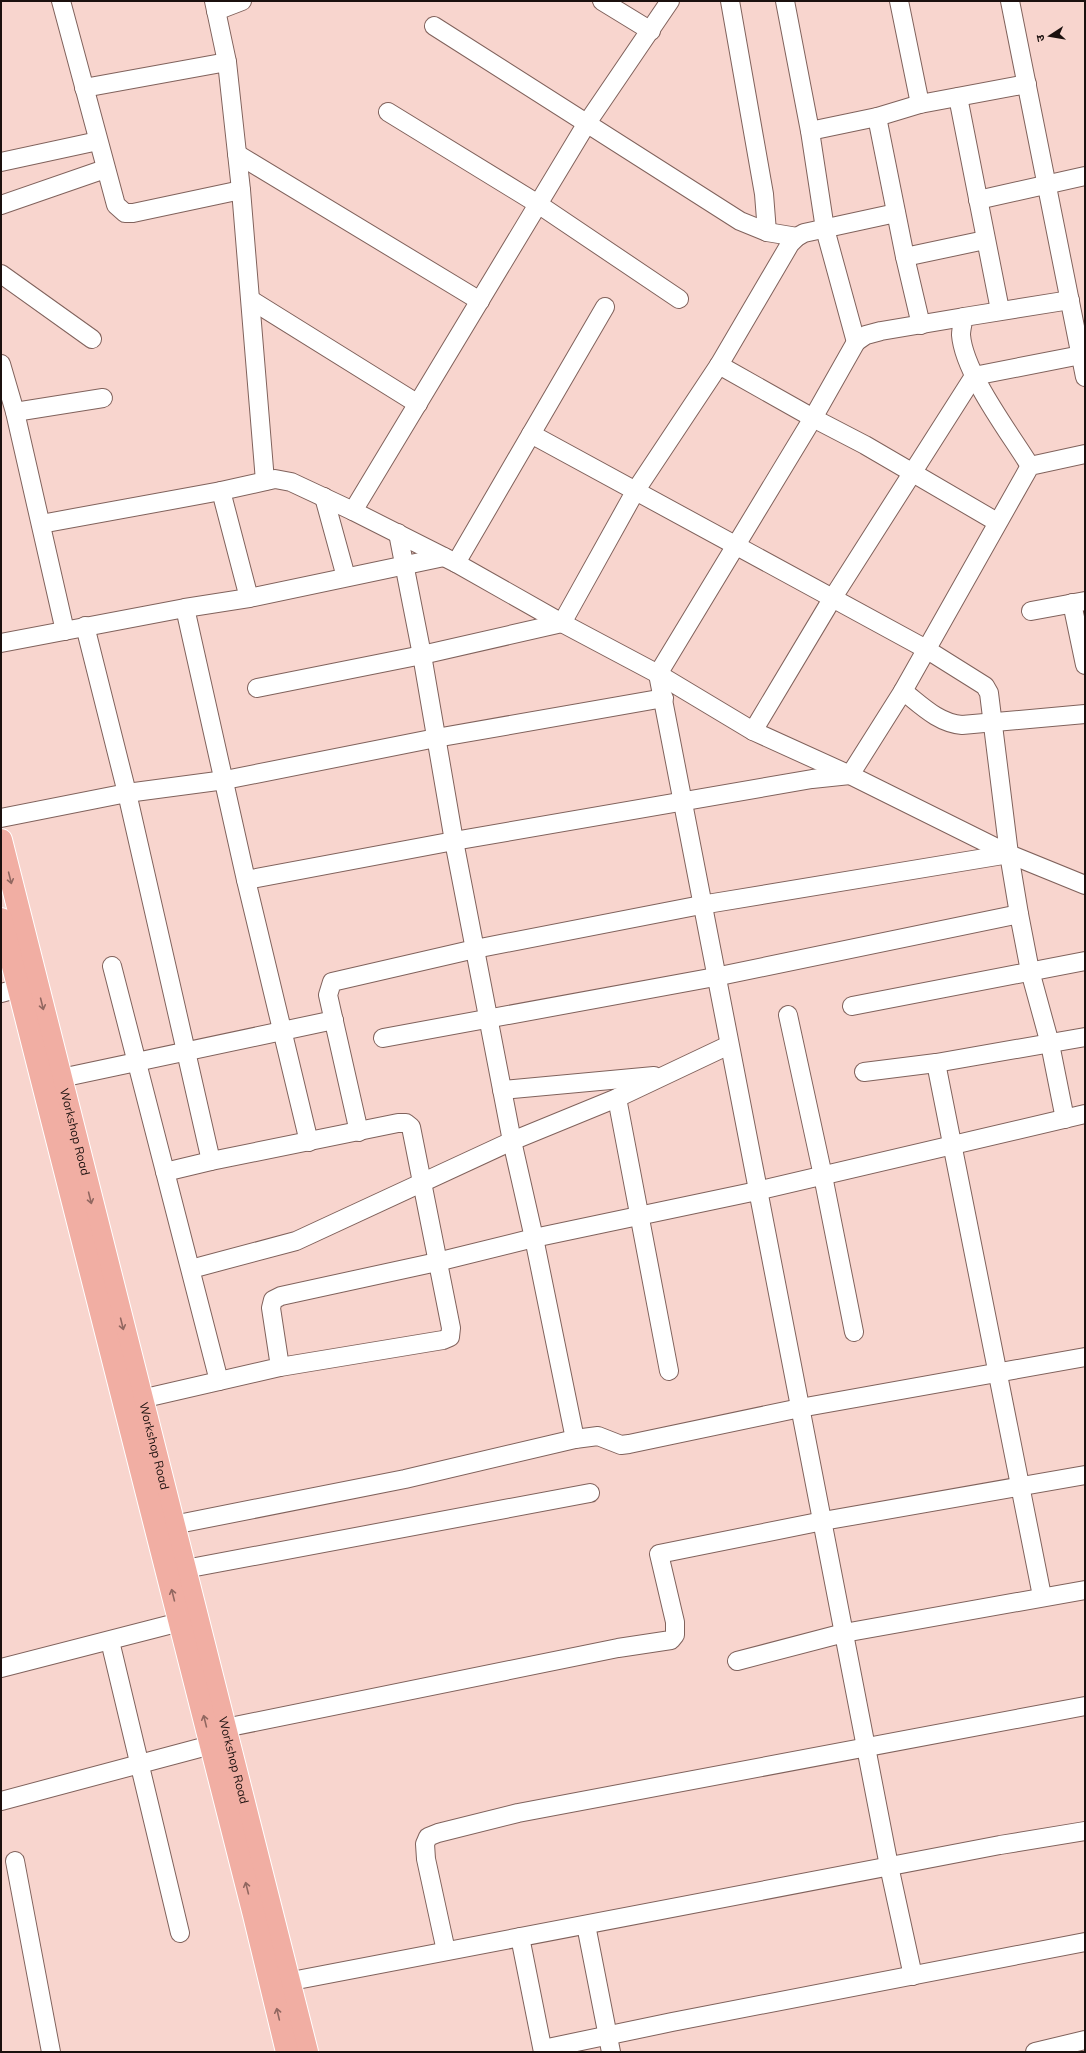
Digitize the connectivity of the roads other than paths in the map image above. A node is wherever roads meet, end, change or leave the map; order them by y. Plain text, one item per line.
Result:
1 (61, 1) edge
2 (242, 1) edge
3 (602, 1) edge
4 (670, 1) edge
5 (730, 1) edge
6 (785, 1) edge
7 (899, 1) edge
8 (1010, 1) edge
9 (215, 6) edge
10 (434, 26) dead end
11 (651, 31) junction
12 (227, 62) junction
13 (1027, 84) junction
14 (84, 88) junction
15 (958, 97) junction
16 (920, 104) junction
17 (388, 112) dead end
18 (877, 117) junction
19 (587, 123) junction
20 (810, 131) junction
21 (98, 142) junction
22 (237, 154) junction
23 (1, 162) edge
24 (105, 169) junction
25 (1085, 176) edge
26 (1047, 184) junction
27 (241, 190) junction
28 (978, 200) junction
29 (538, 204) junction
30 (1, 205) edge
31 (896, 213) junction
32 (825, 229) junction
33 (767, 232) junction
34 (796, 236) junction
35 (985, 240) junction
36 (905, 257) junction
37 (1, 274) edge
38 (679, 299) dead end
39 (251, 300) junction
40 (1070, 300) junction
41 (480, 301) junction
42 (605, 307) dead end
43 (1000, 310) junction
44 (964, 317) junction
45 (921, 325) junction
46 (92, 339) dead end
47 (856, 342) junction
48 (1081, 355) junction
49 (1, 364) edge
50 (720, 365) junction
51 (974, 376) junction
52 (1085, 377) edge
53 (102, 398) dead end
54 (418, 404) junction
55 (15, 412) junction
56 (813, 418) junction
57 (531, 434) junction
58 (1085, 454) edge
59 (1030, 466) junction
60 (911, 472) junction
61 (265, 481) junction
62 (636, 490) junction
63 (221, 491) junction
64 (324, 497) junction
65 (353, 511) junction
66 (997, 522) junction
67 (40, 524) junction
68 (398, 533) junction
69 (735, 544) junction
70 (450, 560) junction
71 (404, 564) junction
72 (346, 577) junction
73 (249, 598) junction
74 (832, 599) junction
75 (1078, 602) edge
76 (185, 608) junction
77 (1031, 611) dead end
78 (562, 623) junction
79 (85, 626) junction
80 (65, 630) junction
81 (1, 643) edge
82 (926, 649) junction
83 (422, 655) junction
84 (1085, 665) edge
85 (658, 674) junction
86 (257, 688) dead end
87 (903, 691) junction
88 (664, 698) junction
89 (1085, 714) edge
90 (993, 722) junction
91 (753, 730) junction
92 (436, 738) junction
93 (850, 776) junction
94 (225, 780) junction
95 (127, 793) junction
96 (682, 802) junction
97 (1, 818) edge
98 (1, 840) edge
99 (454, 841) junction
100 (1009, 854) junction
101 (246, 880) junction
102 (1085, 885) edge
103 (701, 905) junction
104 (1019, 914) junction
105 (1, 919) edge
106 (475, 949) junction
107 (1085, 961) edge
108 (112, 966) dead end
109 (1030, 971) junction
110 (715, 977) junction
111 (10, 991) edge
112 (852, 1006) dead end
113 (788, 1015) dead end
114 (488, 1017) junction
115 (334, 1020) junction
116 (282, 1032) junction
117 (383, 1038) dead end
118 (1085, 1038) edge
119 (1050, 1044) junction
120 (729, 1045) junction
121 (186, 1052) junction
122 (136, 1062) junction
123 (936, 1063) junction
124 (864, 1072) dead end
125 (662, 1075) junction
126 (51, 1080) junction
127 (502, 1090) junction
128 (617, 1098) junction
129 (1085, 1114) edge
130 (1065, 1119) junction
131 (359, 1132) junction
132 (512, 1140) junction
133 (309, 1142) junction
134 (952, 1144) junction
135 (211, 1161) junction
136 (165, 1172) junction
137 (823, 1176) junction
138 (420, 1183) junction
139 (757, 1191) junction
140 (640, 1216) junction
141 (534, 1238) junction
142 (437, 1262) junction
143 (191, 1269) junction
144 (854, 1332) dead end
145 (1085, 1357) edge
146 (280, 1367) junction
147 (669, 1372) dead end
148 (997, 1374) junction
149 (219, 1381) junction
150 (141, 1399) junction
151 (800, 1408) junction
152 (575, 1439) junction
153 (1085, 1475) edge
154 (1022, 1487) junction
155 (590, 1493) dead end
156 (823, 1521) junction
157 (173, 1525) junction
158 (184, 1569) junction
159 (1085, 1590) edge
160 (1042, 1596) junction
161 (180, 1622) junction
162 (844, 1633) junction
163 (110, 1641) junction
164 (737, 1661) dead end
165 (1, 1668) edge
166 (1085, 1706) edge
167 (225, 1728) junction
168 (211, 1745) junction
169 (866, 1748) junction
170 (140, 1765) junction
171 (1, 1801) edge
172 (1085, 1831) edge
173 (14, 1861) dead end
174 (889, 1866) junction
175 (586, 1925) junction
176 (180, 1934) dead end
177 (520, 1937) junction
178 (1085, 1942) edge
179 (446, 1951) junction
180 (913, 1976) junction
181 (280, 1983) junction
182 (1085, 2040) edge
183 (609, 2044) edge
184 (543, 2050) edge
185 (51, 2052) edge
186 (287, 2052) edge
187 (307, 2052) edge
188 (1034, 2052) edge

1 - 14 street
2 - 9 street
3 - 11 street
4 - 11 street
5 - 33 street
6 - 20 street
7 - 16 street
8 - 13 street
9 - 12 street
10 - 19 street
11 - 19 street
12 - 14 street
12 - 22 street
13 - 15 street
13 - 26 street
14 - 21 street
15 - 16 street
15 - 28 street
16 - 18 street
17 - 29 street
18 - 20 street
18 - 31 street
19 - 29 street
19 - 33 street
20 - 32 street
21 - 23 street
21 - 24 street
22 - 27 street
22 - 41 street
24 - 27 street
24 - 30 street
25 - 26 street
26 - 28 street
26 - 40 street
27 - 39 street
28 - 35 street
29 - 38 street
29 - 41 street
31 - 32 street
31 - 36 street
32 - 34 street
32 - 47 street
33 - 34 street
34 - 50 street
35 - 36 street
35 - 43 street
36 - 45 street
37 - 46 street
39 - 54 street
39 - 61 street
40 - 43 street
40 - 48 street
41 - 54 street
42 - 57 street
43 - 44 street
44 - 45 street
44 - 51 street
45 - 47 street
47 - 56 street
48 - 51 street
48 - 52 street
49 - 55 street
50 - 56 street
50 - 62 street
51 - 59 street
51 - 60 street
53 - 55 street
54 - 65 street
55 - 67 street
56 - 60 street
56 - 69 street
57 - 62 street
57 - 70 street
58 - 59 street
59 - 66 street
60 - 66 street
60 - 74 street
61 - 63 street
61 - 64 street
62 - 69 street
62 - 78 street
63 - 67 street
63 - 73 street
64 - 65 street
64 - 72 street
65 - 68 street
66 - 82 street
67 - 80 street
68 - 70 street
68 - 71 street
69 - 74 street
69 - 85 street
70 - 71 street
70 - 78 street
71 - 72 street
71 - 83 street
72 - 73 street
73 - 76 street
74 - 82 street
74 - 91 street
75 - 77 street
75 - 84 street
76 - 79 street
76 - 94 street
78 - 83 street
78 - 85 street
79 - 80 street
79 - 95 street
80 - 81 street
82 - 87 street
82 - 90 street
83 - 86 street
83 - 92 street
85 - 88 street
85 - 91 street
87 - 90 street
87 - 93 street
88 - 92 street
88 - 96 street
89 - 90 street
90 - 100 street
91 - 93 street
92 - 94 street
92 - 99 street
93 - 96 street
93 - 100 street
94 - 95 street
94 - 101 street
95 - 97 street
95 - 121 street
96 - 99 street
96 - 103 street
98 -> 126 main road, Workshop Road
99 - 101 street
99 - 106 street
100 - 102 street
100 - 103 street
100 - 104 street
101 - 116 street
103 - 106 street
103 - 110 street
104 - 109 street
104 - 110 street
105 - 111 main road, Workshop Road
106 - 114 street
106 - 115 street
107 - 109 street
108 - 122 street
109 - 112 street
109 - 119 street
110 - 114 street
110 - 120 street
111 - 126 main road, Workshop Road
113 - 137 street
114 - 117 street
114 - 127 street
115 - 116 street
115 - 131 street
116 - 121 street
116 - 133 street
118 - 119 street
119 - 123 street
119 - 130 street
120 - 125 street
120 - 139 street
121 - 122 street
121 - 135 street
122 - 126 street
122 - 136 street
123 - 124 street
123 - 134 street
125 - 127 street
125 - 128 street
126 -> 150 main road, Workshop Road
161 -> 126 main road, Workshop Road
127 - 132 street
128 - 132 street
128 - 140 street
129 - 130 street
130 - 134 street
131 - 133 street
131 - 138 street
132 - 138 street
132 - 141 street
133 - 135 street
134 - 137 street
134 - 148 street
135 - 136 street
136 - 143 street
137 - 139 street
137 - 144 street
138 - 142 street
138 - 143 street
139 - 140 street
139 - 151 street
140 - 141 street
140 - 147 street
141 - 142 street
141 - 152 street
142 - 146 street
142 - 146 street
143 - 149 street
145 - 148 street
146 - 149 street
148 - 151 street
148 - 154 street
149 - 150 street
150 - 157 main road, Workshop Road
151 - 152 street
151 - 156 street
152 - 157 street
153 - 154 street
154 - 156 street
154 - 160 street
155 - 158 street
156 - 162 street
156 - 167 street
157 - 158 main road, Workshop Road
158 - 167 main road, Workshop Road
159 - 160 street
160 - 162 street
161 - 163 street
168 -> 161 main road, Workshop Road
162 - 164 street
162 - 169 street
163 - 165 street
163 - 170 street
166 - 169 street
167 - 181 main road, Workshop Road
168 - 170 street
181 -> 168 main road, Workshop Road
169 - 174 street
169 - 179 street
170 - 171 street
170 - 176 street
172 - 174 street
173 - 185 street
174 - 175 street
174 - 180 street
175 - 177 street
175 - 183 street
177 - 179 street
177 - 184 street
178 - 180 street
179 - 181 street
180 - 183 street
186 -> 181 main road, Workshop Road
181 - 187 main road, Workshop Road
182 - 188 street
183 - 184 street

